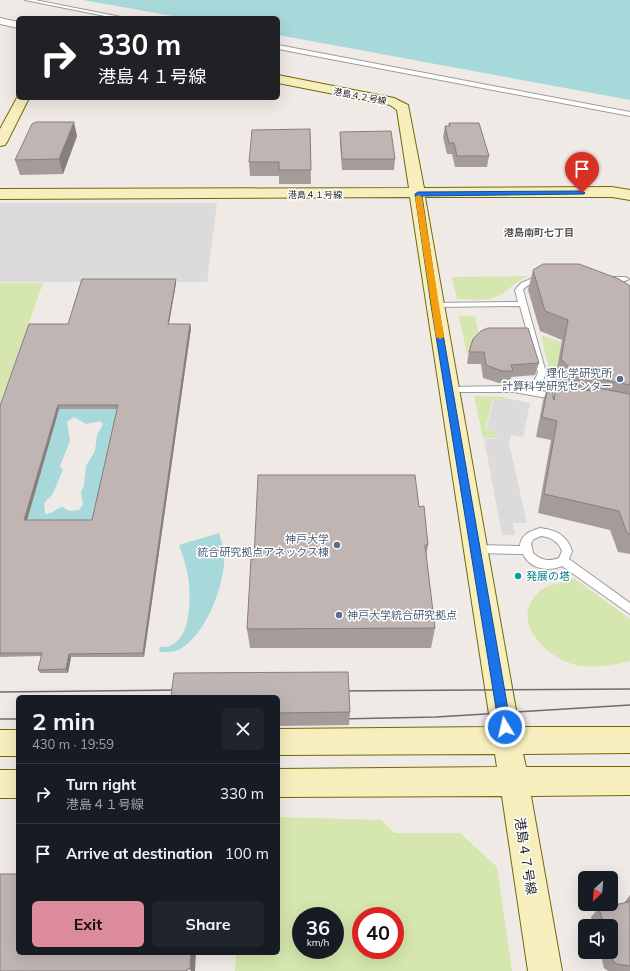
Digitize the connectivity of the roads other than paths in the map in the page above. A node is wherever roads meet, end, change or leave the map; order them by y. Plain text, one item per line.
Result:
1 (27, 0) edge
2 (30, 0) edge
3 (40, 3) junction
4 (112, 16) edge
5 (0, 21) edge
6 (16, 25) edge
7 (280, 47) edge
8 (280, 79) edge
9 (22, 100) edge
10 (630, 113) edge
11 (0, 142) edge
12 (0, 194) edge
13 (418, 194) junction
14 (630, 195) edge
15 (595, 279) edge
16 (625, 279) dead end
17 (549, 280) edge
18 (522, 304) junction
19 (435, 305) junction
20 (449, 390) junction
21 (530, 391) junction
22 (569, 399) edge
23 (476, 549) junction
24 (525, 550) junction
25 (563, 561) junction
26 (630, 609) edge
27 (630, 740) edge
28 (507, 741) junction
29 (280, 742) edge
30 (0, 743) edge
31 (16, 743) edge
32 (630, 781) edge
33 (514, 782) junction
34 (280, 783) edge
35 (0, 784) edge
36 (16, 784) edge
37 (545, 971) edge

1 - 3 lane
2 - 3 lane
3 - 4 lane
5 - 6 street
7 - 10 lane
8 - 13 street, 港島４２号線
9 - 11 street
12 - 13 street, 港島４１号線
13 - 14 street, 港島４１号線
13 - 19 street, 港島４２号線
15 - 16 lane
17 - 18 lane
18 - 19 lane
18 - 21 lane
19 - 20 street, 港島４２号線
20 - 21 lane
20 - 23 street, 港島４７号線
21 - 22 lane
23 - 24 lane
23 - 28 street, 港島４７号線
24 - 25 lane
24 - 25 lane
25 - 26 lane
27 - 28 street
28 - 29 street
28 - 33 street, 港島４７号線
30 - 31 street
32 - 33 street
33 - 34 street
33 - 37 street, 港島４７号線
35 - 36 street

